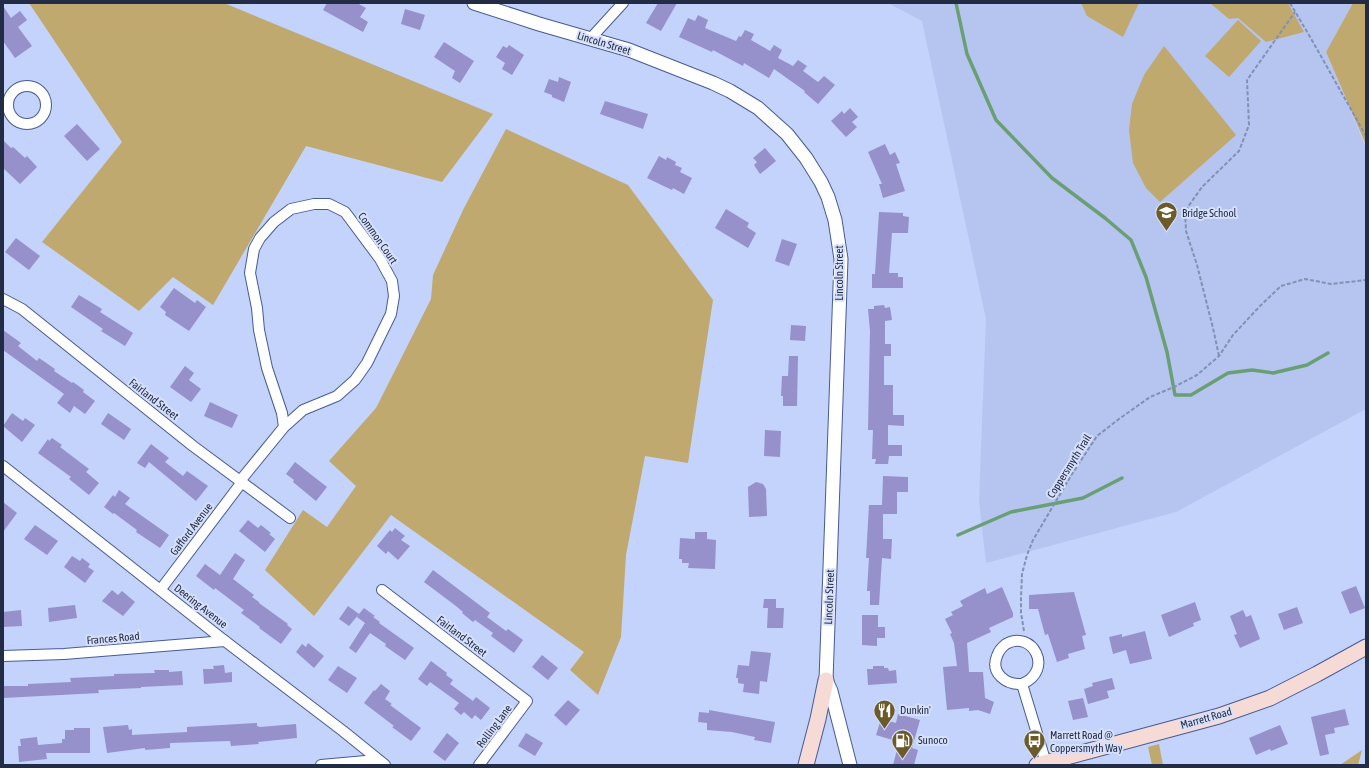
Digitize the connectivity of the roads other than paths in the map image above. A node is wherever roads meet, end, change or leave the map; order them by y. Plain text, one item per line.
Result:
1 (474, 3) edge
2 (623, 3) edge
3 (591, 38) junction
4 (3, 299) edge
5 (284, 427) junction
6 (3, 466) edge
7 (241, 482) junction
8 (290, 518) dead end
9 (160, 589) junction
10 (382, 590) dead end
11 (225, 641) junction
12 (1366, 647) edge
13 (3, 656) edge
14 (826, 680) junction
15 (1022, 684) junction
16 (527, 701) joint
17 (381, 762) edge
18 (1042, 764) edge
19 (321, 765) edge
20 (479, 765) edge
21 (806, 765) edge
22 (850, 765) edge

1 - 3 street, Lincoln Street
2 - 3 street
3 - 14 street, Lincoln Street
4 - 7 street, Fairland Street
5 - 5 street, Common Court
5 - 7 street, Common Court
6 - 9 street, Deering Avenue
7 - 8 street, Fairland Street
7 - 9 street, Gafford Avenue
9 - 11 street, Deering Avenue
10 - 16 street, Fairland Street
11 - 13 street, Frances Road
11 - 17 street, Deering Avenue
12 - 18 main road, Marrett Road
14 - 21 main road
14 - 22 street, Lincoln Street
15 - 15 street
15 - 18 street
16 - 20 street, Rolling Lane
17 - 19 street

